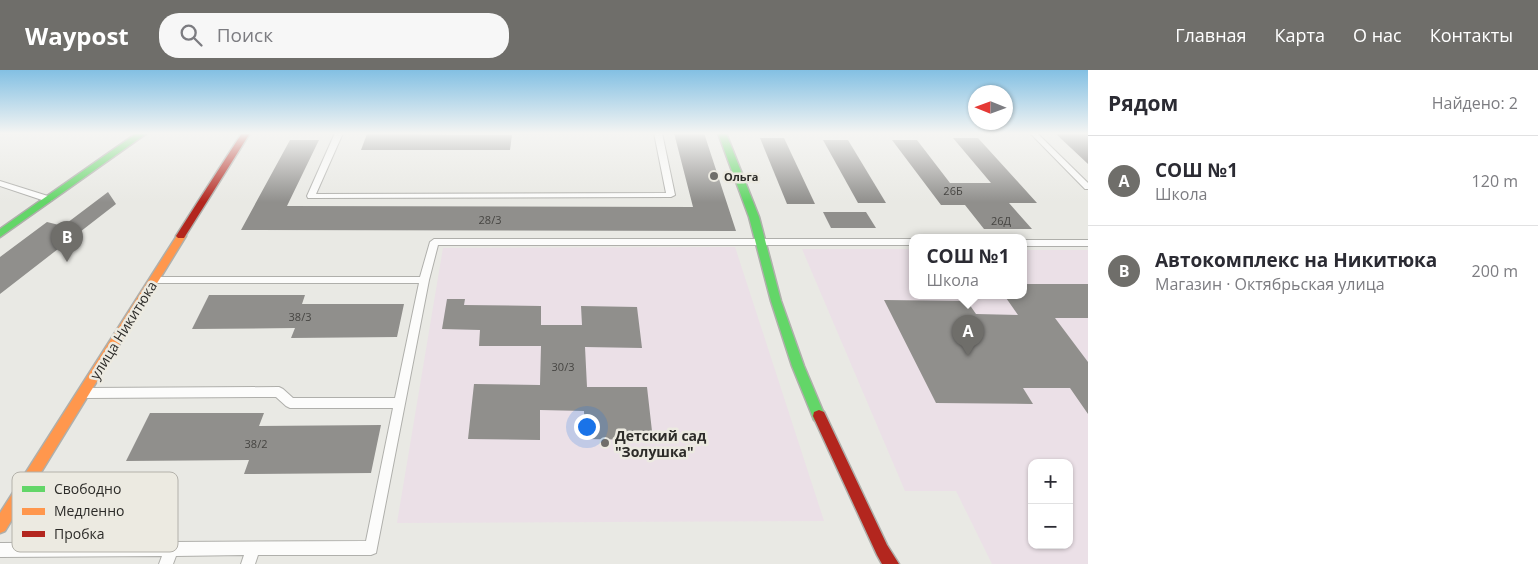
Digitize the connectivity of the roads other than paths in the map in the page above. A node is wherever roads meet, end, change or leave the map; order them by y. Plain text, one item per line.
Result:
1 (109, 156) edge
2 (232, 156) edge
3 (329, 156) edge
4 (663, 156) edge
5 (731, 156) edge
6 (1056, 156) edge
7 (0, 183) edge
8 (1088, 188) edge
9 (48, 199) junction
10 (0, 234) edge
11 (760, 242) junction
12 (909, 242) edge
13 (1027, 243) edge
14 (1088, 243) edge
15 (154, 280) junction
16 (424, 280) junction
17 (83, 393) junction
18 (400, 403) junction
19 (34, 472) edge
20 (12, 507) edge
21 (0, 526) edge
22 (253, 550) junction
23 (178, 551) edge
24 (171, 552) edge
25 (166, 564) edge
26 (248, 564) edge
27 (891, 564) edge

1 - 9 street
2 - 15 street, улица Никитюка
3 - 4 lane
5 - 11 street
6 - 8 lane
7 - 9 lane
9 - 10 street
11 - 12 lane
11 - 16 lane
11 - 27 street
13 - 14 lane
15 - 16 lane
15 - 17 street, улица Никитюка
16 - 18 lane
17 - 18 lane
17 - 19 street, улица Никитюка
18 - 22 lane
20 - 21 street, улица Никитюка
22 - 23 lane
22 - 26 lane
24 - 25 lane

